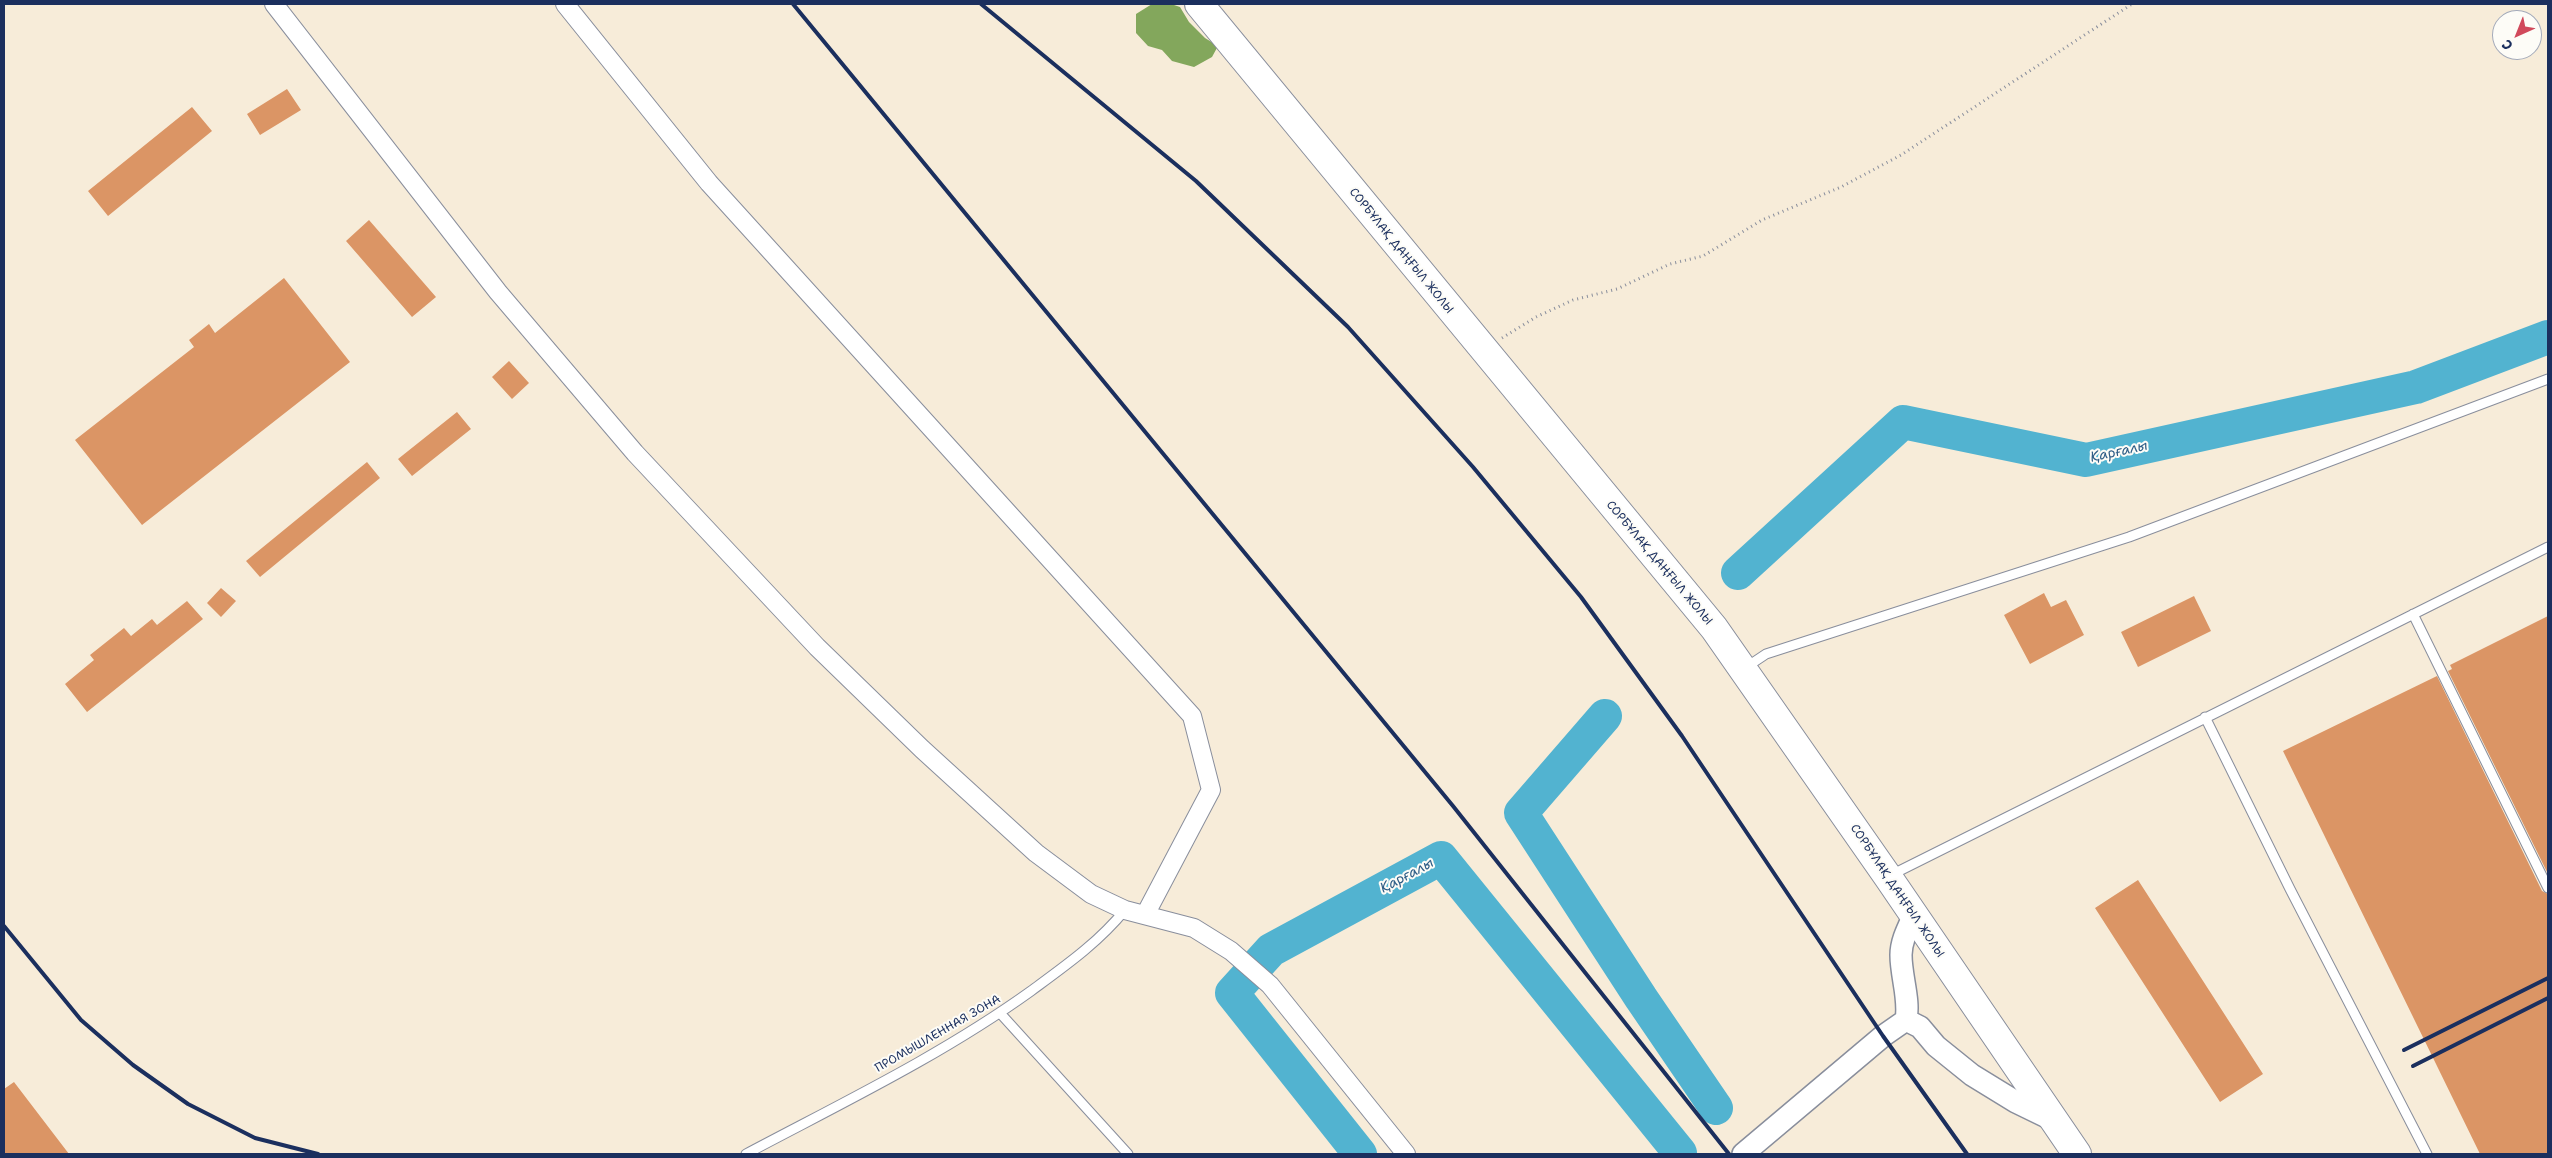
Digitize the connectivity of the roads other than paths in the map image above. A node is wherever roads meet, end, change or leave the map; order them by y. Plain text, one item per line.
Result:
1 (274, 4) edge
2 (565, 4) edge
3 (1199, 4) edge
4 (2548, 379) edge
5 (2548, 548) edge
6 (2413, 614) junction
7 (1743, 669) junction
8 (2206, 716) junction
9 (1888, 877) junction
10 (2548, 888) edge
11 (1125, 910) junction
12 (1145, 915) junction
13 (1914, 915) junction
14 (1000, 1013) junction
15 (1906, 1020) junction
16 (2053, 1120) junction
17 (746, 1154) edge
18 (1128, 1154) edge
19 (1406, 1154) edge
20 (1743, 1154) edge
21 (2077, 1154) edge
22 (2426, 1154) edge

1 - 11 street
2 - 12 street
3 - 7 main road, СОРБҰЛАҚ ДАҢҒЫЛ ЖОЛЫ
4 - 7 lane
5 - 6 lane
6 - 8 lane
6 - 10 lane
7 - 9 main road, СОРБҰЛАҚ ДАҢҒЫЛ ЖОЛЫ
8 - 9 lane
8 - 22 lane
9 - 13 main road, СОРБҰЛАҚ ДАҢҒЫЛ ЖОЛЫ
11 - 12 street
11 - 14 lane, ПРОМЫШЛЕННАЯ ЗОНА
12 - 19 street
13 - 15 street
13 - 16 main road, СОРБҰЛАҚ ДАҢҒЫЛ ЖОЛЫ
14 - 17 lane, ПРОМЫШЛЕННАЯ ЗОНА
14 - 18 lane
15 - 16 street
15 - 20 street
16 - 21 main road, СОРБҰЛАҚ ДАҢҒЫЛ ЖОЛЫ

